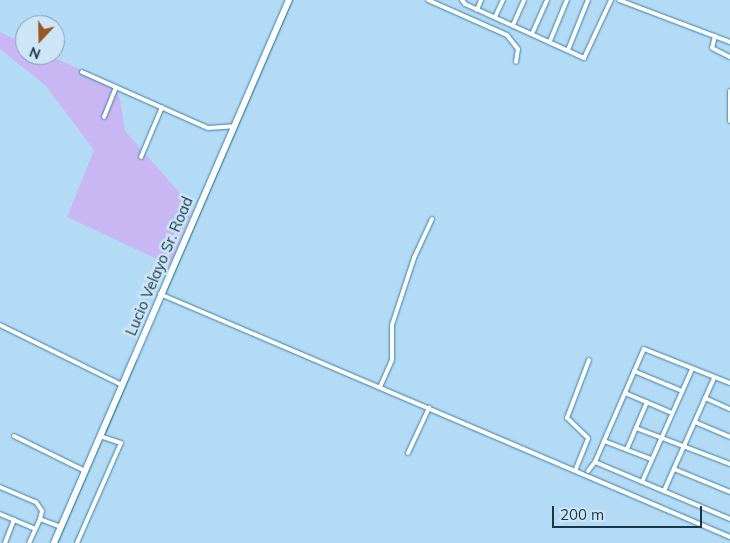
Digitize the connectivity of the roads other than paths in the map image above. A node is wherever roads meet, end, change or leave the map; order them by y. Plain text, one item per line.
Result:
1 (288, 0) edge
2 (428, 0) edge
3 (462, 0) edge
4 (481, 0) edge
5 (503, 0) edge
6 (524, 0) edge
7 (547, 0) edge
8 (568, 0) edge
9 (588, 0) edge
10 (611, 0) edge
11 (619, 0) edge
12 (477, 10) junction
13 (495, 17) junction
14 (513, 25) junction
15 (532, 34) junction
16 (715, 36) junction
17 (550, 41) junction
18 (730, 42) edge
19 (568, 50) junction
20 (730, 57) edge
21 (516, 62) dead end
22 (82, 72) dead end
23 (116, 87) junction
24 (730, 91) edge
25 (162, 108) junction
26 (104, 117) dead end
27 (730, 121) edge
28 (234, 126) junction
29 (141, 157) dead end
30 (432, 219) dead end
31 (160, 294) junction
32 (0, 326) edge
33 (589, 360) dead end
34 (692, 369) junction
35 (634, 371) junction
36 (714, 378) junction
37 (730, 383) edge
38 (122, 385) junction
39 (380, 387) junction
40 (682, 391) junction
41 (625, 393) junction
42 (705, 398) junction
43 (647, 402) junction
44 (429, 408) junction
45 (730, 409) edge
46 (672, 413) junction
47 (695, 422) junction
48 (636, 428) junction
49 (14, 436) dead end
50 (100, 436) junction
51 (661, 437) junction
52 (730, 437) edge
53 (604, 441) junction
54 (684, 445) junction
55 (627, 450) junction
56 (408, 453) dead end
57 (652, 459) junction
58 (594, 462) junction
59 (730, 464) edge
60 (674, 469) junction
61 (85, 471) junction
62 (588, 471) dead end
63 (575, 472) junction
64 (642, 482) junction
65 (0, 487) edge
66 (664, 491) junction
67 (730, 492) edge
68 (0, 514) edge
69 (40, 519) junction
70 (730, 519) edge
71 (14, 520) junction
72 (61, 527) junction
73 (35, 529) junction
74 (730, 537) edge
75 (5, 543) edge
76 (29, 543) edge
77 (54, 543) edge
78 (77, 543) edge

1 - 28 main road, Lucio Velayo Sr. Road
2 - 21 street
3 - 12 street
4 - 12 street
5 - 13 street
6 - 14 street
7 - 15 street
8 - 17 street
9 - 19 street
10 - 19 street
11 - 16 street
12 - 13 street
13 - 14 street
14 - 15 street
15 - 17 street
16 - 18 street
16 - 20 street
17 - 19 street
22 - 23 street
23 - 25 street
23 - 26 street
24 - 27 street
25 - 28 street
25 - 29 street
28 - 31 main road, Lucio Velayo Sr. Road
30 - 39 street
31 - 38 main road, Lucio Velayo Sr. Road
31 - 39 street
32 - 38 street
33 - 63 street
34 - 35 street
34 - 36 street
34 - 40 street
35 - 40 street
35 - 41 street
36 - 37 street
36 - 42 street
38 - 50 main road, Lucio Velayo Sr. Road
39 - 44 street
40 - 46 street
41 - 43 street
41 - 53 street
42 - 45 street
42 - 47 street
43 - 46 street
43 - 48 street
44 - 56 street
44 - 63 street
46 - 51 street
47 - 52 street
47 - 54 street
48 - 51 street
48 - 55 street
49 - 61 street
50 - 61 main road, Lucio Velayo Sr. Road
50 - 78 street
51 - 54 street
51 - 57 street
53 - 55 street
53 - 58 street
54 - 59 street
54 - 60 street
55 - 57 street
57 - 64 street
58 - 62 street
58 - 64 street
60 - 66 street
60 - 67 street
61 - 72 main road, Lucio Velayo Sr. Road
63 - 74 street
64 - 66 street
65 - 69 street
66 - 70 street
68 - 71 street
69 - 72 street
69 - 73 street
71 - 73 street
71 - 75 street
72 - 77 main road, Lucio Velayo Sr. Road
73 - 76 street

